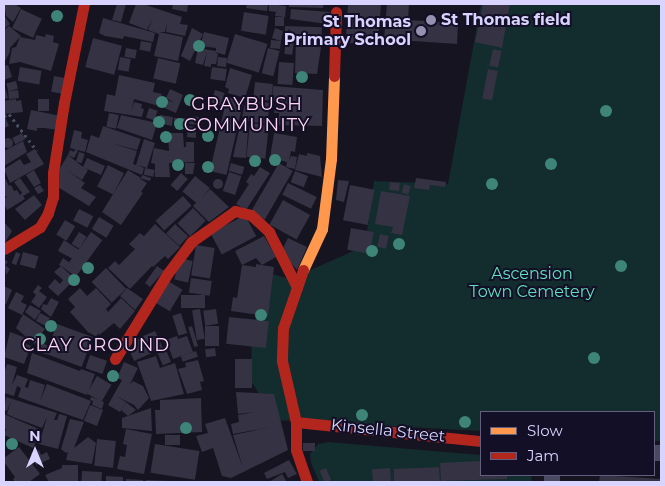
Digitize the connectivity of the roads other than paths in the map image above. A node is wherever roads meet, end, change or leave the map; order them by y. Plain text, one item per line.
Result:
1 (84, 4) edge
2 (336, 12) dead end
3 (4, 249) edge
4 (297, 287) junction
5 (116, 360) dead end
6 (296, 422) junction
7 (480, 441) edge
8 (307, 482) edge

1 - 3 street
2 - 4 street
4 - 5 street
4 - 6 street
6 - 7 street, Kinsella Street
6 - 8 street

